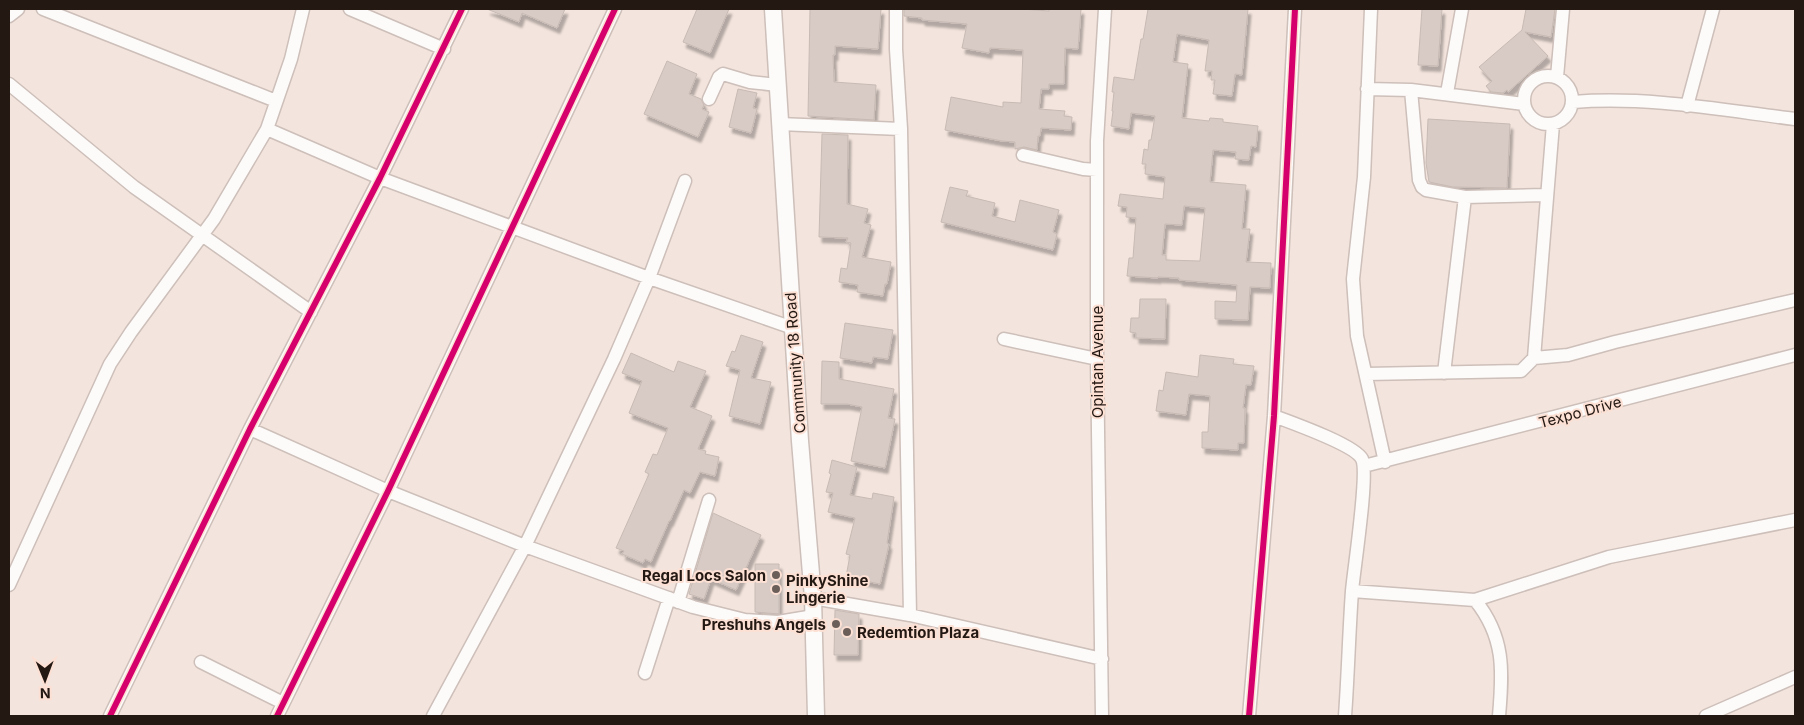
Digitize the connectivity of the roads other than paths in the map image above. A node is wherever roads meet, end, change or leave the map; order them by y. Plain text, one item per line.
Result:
1 (18, 9) edge
2 (43, 9) edge
3 (303, 9) edge
4 (350, 9) edge
5 (462, 9) edge
6 (615, 9) edge
7 (773, 9) edge
8 (896, 9) edge
9 (1105, 9) edge
10 (1295, 9) edge
11 (1371, 9) edge
12 (1462, 9) edge
13 (1563, 9) edge
14 (1713, 9) edge
15 (9, 16) edge
16 (444, 49) junction
17 (1557, 77) junction
18 (777, 85) junction
19 (1366, 89) junction
20 (10, 90) edge
21 (1411, 90) junction
22 (1446, 93) junction
23 (709, 99) dead end
24 (276, 101) junction
25 (1573, 102) junction
26 (1524, 104) junction
27 (1687, 106) junction
28 (1795, 119) edge
29 (779, 124) junction
30 (1553, 124) junction
31 (267, 129) junction
32 (901, 129) junction
33 (1022, 156) dead end
34 (1097, 170) junction
35 (380, 178) junction
36 (685, 181) dead end
37 (1546, 195) junction
38 (1465, 197) junction
39 (512, 228) junction
40 (203, 235) junction
41 (649, 278) junction
42 (1795, 300) edge
43 (311, 312) junction
44 (793, 328) junction
45 (1004, 339) dead end
46 (1795, 355) edge
47 (1534, 358) junction
48 (1096, 359) junction
49 (1444, 373) junction
50 (1366, 374) junction
51 (1274, 416) junction
52 (250, 429) junction
53 (1385, 462) junction
54 (1364, 466) junction
55 (388, 491) junction
56 (709, 500) dead end
57 (1795, 520) edge
58 (525, 546) junction
59 (9, 585) edge
60 (1352, 590) junction
61 (813, 598) junction
62 (673, 600) junction
63 (1475, 600) junction
64 (910, 615) junction
65 (814, 616) junction
66 (1102, 659) junction
67 (201, 662) dead end
68 (645, 673) dead end
69 (1795, 677) edge
70 (283, 703) junction
71 (436, 715) edge
72 (110, 716) edge
73 (277, 716) edge
74 (816, 716) edge
75 (1102, 716) edge
76 (1249, 716) edge
77 (1345, 716) edge
78 (1499, 716) edge
79 (1706, 716) edge

1 - 15 street
2 - 24 street
3 - 24 street
4 - 16 street
5 - 16 street
6 - 39 street
7 - 18 main road, Community 18 Road
8 - 32 street
9 - 34 street, Opintan Avenue
10 - 51 street
11 - 19 street
12 - 22 street
13 - 17 street
14 - 27 street
16 - 35 street
17 - 25 street
17 - 26 street
18 - 23 street
18 - 29 main road, Community 18 Road
19 - 21 street
19 - 50 street
20 - 40 street
21 - 22 street
21 - 38 street
22 - 26 street
24 - 31 street
25 - 27 street
25 - 30 street
26 - 30 street
27 - 28 street
29 - 32 street
29 - 44 main road, Community 18 Road
30 - 37 street
31 - 35 street
31 - 40 street
32 - 64 street
33 - 34 street
34 - 48 street, Opintan Avenue
35 - 39 street
35 - 43 street
36 - 41 street
37 - 38 street
37 - 47 street
38 - 49 street
39 - 41 street
39 - 55 street
40 - 43 street
40 - 59 street
41 - 44 street
41 - 58 street
42 - 47 street
43 - 52 street
44 - 61 main road, Community 18 Road
45 - 48 street
46 - 53 street, Texpo Drive
47 - 49 street
48 - 66 street, Opintan Avenue
49 - 50 street
50 - 53 street
51 - 54 street
51 - 76 street
52 - 55 street
52 - 72 street
53 - 54 street, Texpo Drive
54 - 60 street
55 - 58 street
55 - 70 street
56 - 62 street
57 - 63 street
58 - 62 street
58 - 71 street
60 - 63 street
60 - 77 street
61 - 64 street
61 - 65 main road, Community 18 Road
62 - 65 street
62 - 68 street
63 - 78 street
64 - 66 street
65 - 74 main road, Community 18 Road
66 - 75 street, Opintan Avenue
67 - 70 street
69 - 79 street
70 - 73 street

